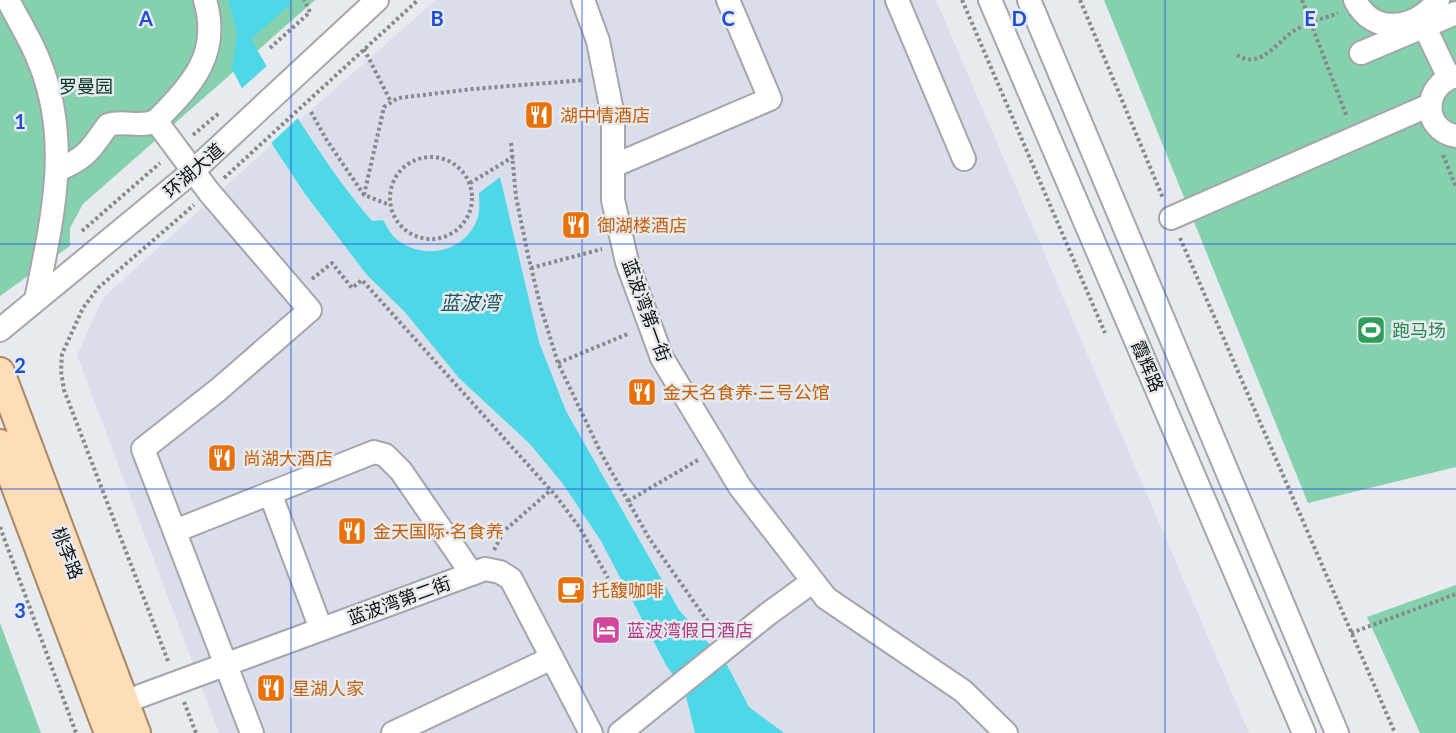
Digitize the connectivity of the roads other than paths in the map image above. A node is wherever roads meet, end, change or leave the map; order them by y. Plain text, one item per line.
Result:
1 (8, 0) edge
2 (205, 0) edge
3 (377, 0) edge
4 (583, 0) edge
5 (728, 0) edge
6 (897, 0) edge
7 (990, 0) edge
8 (1029, 0) edge
9 (1438, 0) edge
10 (1357, 3) edge
11 (1456, 13) edge
12 (1423, 22) junction
13 (1361, 53) dead end
14 (1452, 77) edge
15 (1430, 105) junction
16 (156, 121) junction
17 (1450, 133) edge
18 (964, 159) dead end
19 (613, 166) junction
20 (58, 170) junction
21 (192, 172) junction
22 (1171, 218) road end
23 (36, 300) junction
24 (0, 330) edge
25 (0, 372) edge
26 (0, 444) edge
27 (270, 493) junction
28 (175, 531) junction
29 (479, 571) junction
30 (812, 582) junction
31 (321, 629) junction
32 (552, 658) junction
33 (226, 664) junction
34 (124, 702) junction
35 (628, 727) edge
36 (109, 733) edge
37 (136, 733) edge
38 (252, 733) edge
39 (393, 733) edge
40 (591, 733) edge
41 (1006, 733) edge
42 (1304, 733) edge
43 (1337, 733) edge

1 - 20 street
2 - 16 street
3 - 21 street, 环湖大道
4 - 19 street, 蓝波湾第一街
5 - 19 street
6 - 18 street
7 - 42 street, 霞辉路
8 - 43 street, 霞辉路
9 - 12 street
10 - 12 street
11 - 12 street
12 - 13 street
12 - 14 street
14 - 15 street
15 - 17 street
15 - 22 street
16 - 20 street
16 - 21 street
19 - 30 street, 蓝波湾第一街
20 - 23 street
21 - 23 street, 环湖大道
21 - 28 street
23 - 24 street, 环湖大道
25 - 34 main road, 桃李路
26 - 36 main road, 桃李路
27 - 28 street
27 - 29 street
27 - 31 street
28 - 33 street
29 - 31 street, 蓝波湾第二街
29 - 32 street
30 - 35 street
30 - 41 street, 蓝波湾第一街
31 - 33 street, 蓝波湾第二街
32 - 39 street
32 - 40 street
33 - 34 street, 蓝波湾第二街
33 - 38 street
34 - 37 main road, 桃李路

